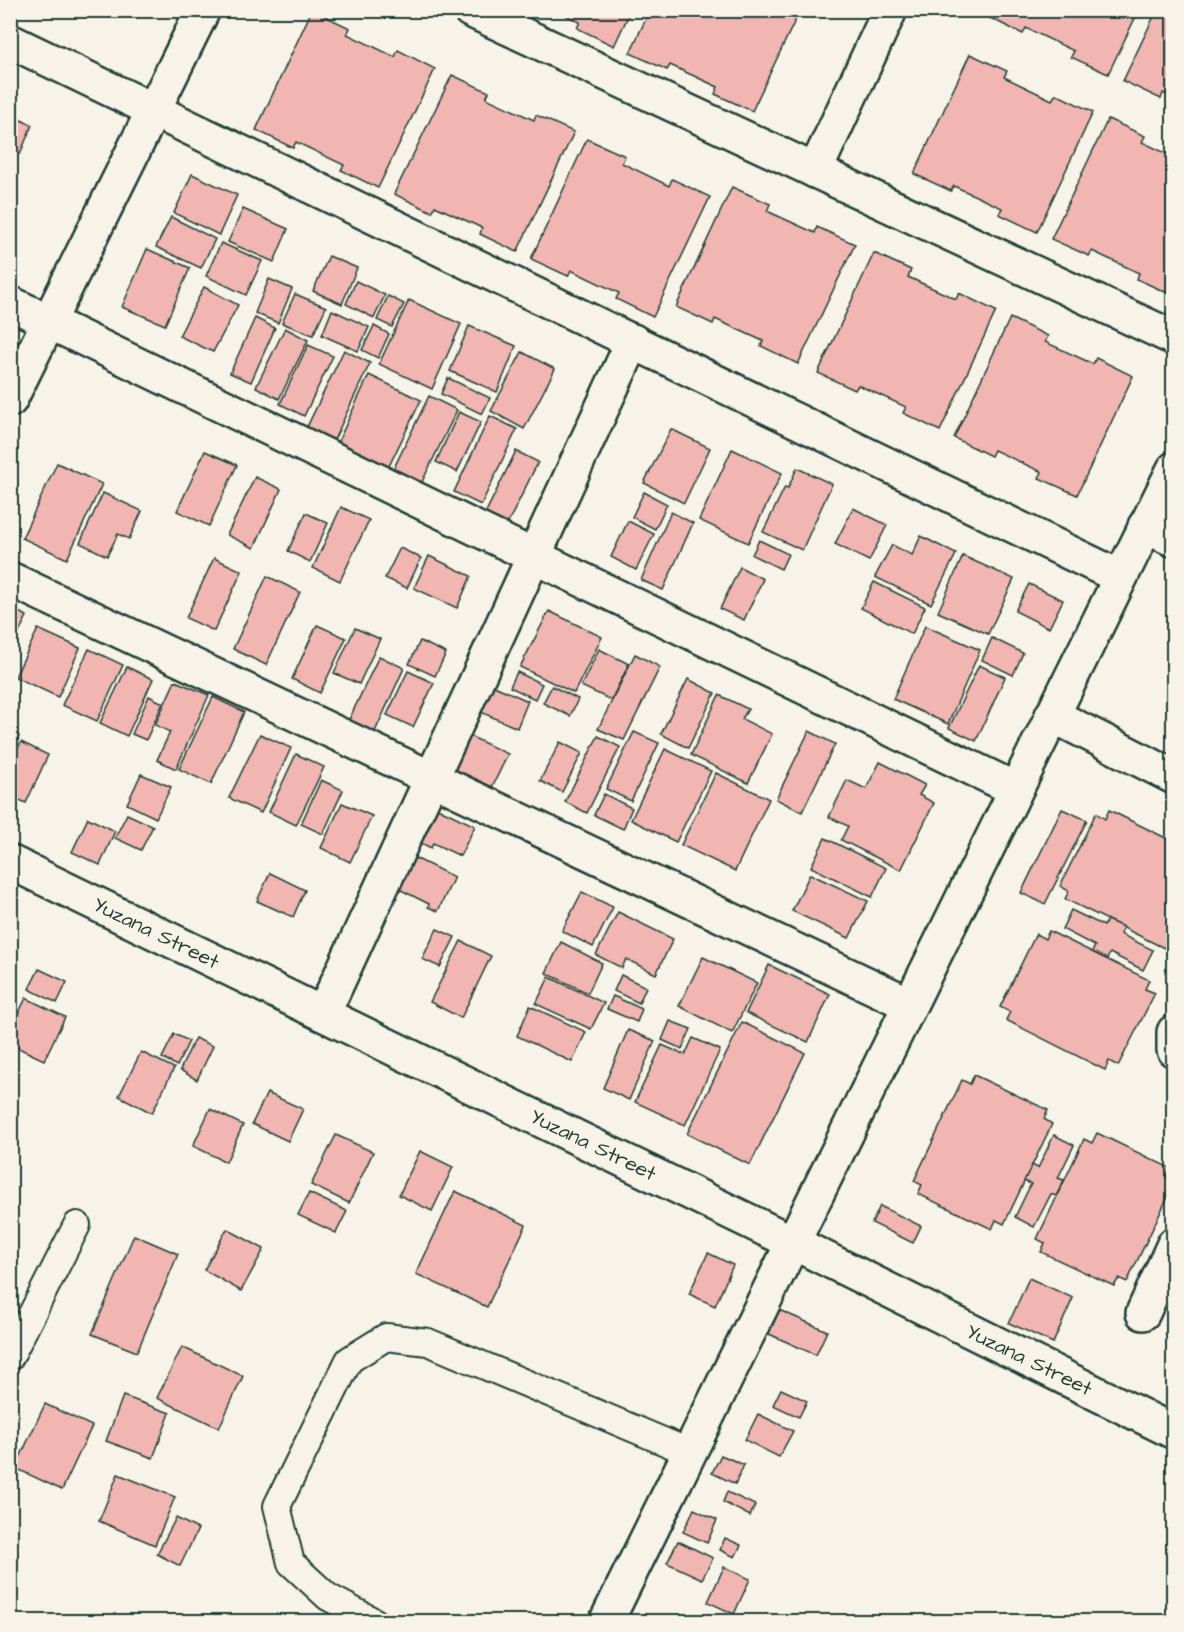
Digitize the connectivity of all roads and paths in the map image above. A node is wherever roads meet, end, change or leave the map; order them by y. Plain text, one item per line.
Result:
1 (203, 10) edge
2 (470, 10) edge
3 (890, 10) edge
4 (10, 41) edge
5 (154, 110) junction
6 (815, 171) junction
7 (10, 303) edge
8 (49, 322) junction
9 (1173, 338) edge
10 (633, 341) junction
11 (10, 400) edge
12 (1173, 469) edge
13 (1159, 533) edge
14 (534, 556) junction
15 (1120, 577) junction
16 (10, 579) edge
17 (1052, 715) junction
18 (1173, 777) edge
19 (431, 778) junction
20 (1015, 789) junction
21 (10, 862) edge
22 (909, 1005) junction
23 (323, 1014) junction
24 (1173, 1032) edge
25 (1173, 1050) edge
26 (77, 1225) dead end
27 (792, 1242) junction
28 (1173, 1244) edge
29 (1143, 1313) dead end
30 (10, 1358) edge
31 (1173, 1432) edge
32 (689, 1452) junction
33 (375, 1622) edge
34 (606, 1622) edge

1 - 5 street
2 - 6 street
3 - 6 street
4 - 5 street
5 - 8 street
5 - 10 street
6 - 9 street
7 - 8 street
8 - 11 street
8 - 14 street
10 - 14 street
10 - 15 street
12 - 13 street
13 - 15 street
14 - 19 street
14 - 20 street
15 - 17 street
16 - 19 street
17 - 18 street
17 - 20 street
19 - 22 street
19 - 23 street
20 - 22 street
21 - 23 street, Yuzana Street
22 - 27 street
23 - 27 street, Yuzana Street
24 - 25 street
26 - 30 lane
27 - 31 street, Yuzana Street
27 - 32 street
28 - 29 street
32 - 33 lane
32 - 34 street

